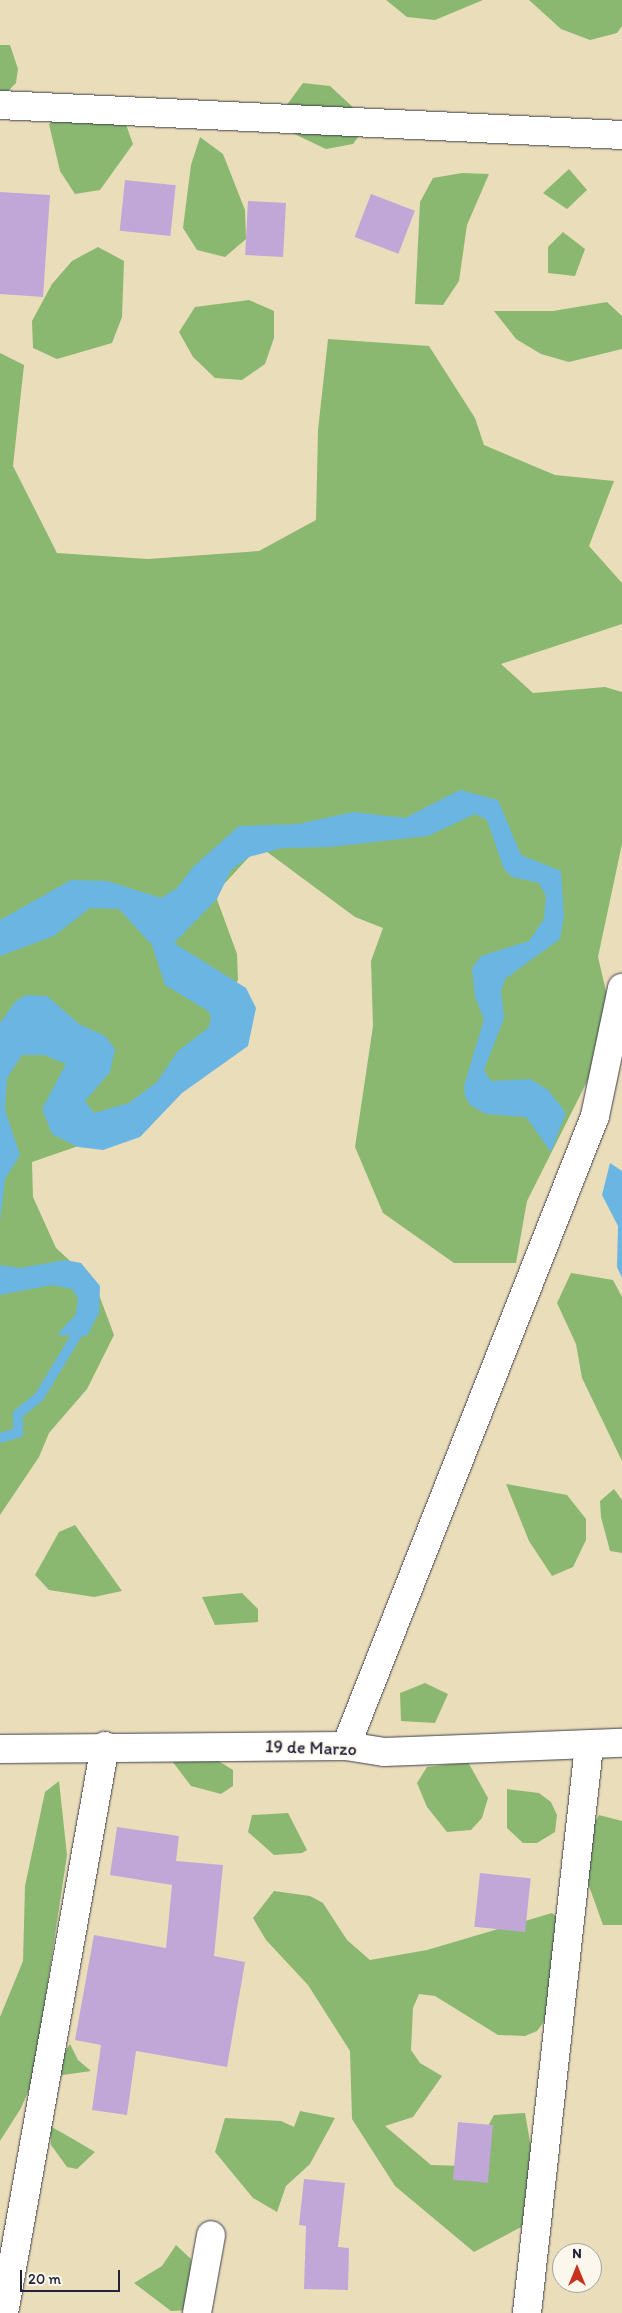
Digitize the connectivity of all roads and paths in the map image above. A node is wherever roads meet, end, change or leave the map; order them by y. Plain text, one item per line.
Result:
1 (0, 105) edge
2 (622, 135) edge
3 (622, 988) edge
4 (622, 1743) edge
5 (105, 1746) junction
6 (346, 1746) junction
7 (589, 1746) junction
8 (0, 1749) edge
9 (211, 2235) dead end
10 (4, 2313) edge
11 (198, 2313) edge
12 (527, 2313) edge

1 - 2 street
3 - 6 street
4 - 7 street, 19 de Marzo
5 - 6 street, 19 de Marzo
5 - 8 street, 19 de Marzo
5 - 10 street
6 - 7 street, 19 de Marzo
7 - 12 street
9 - 11 street

